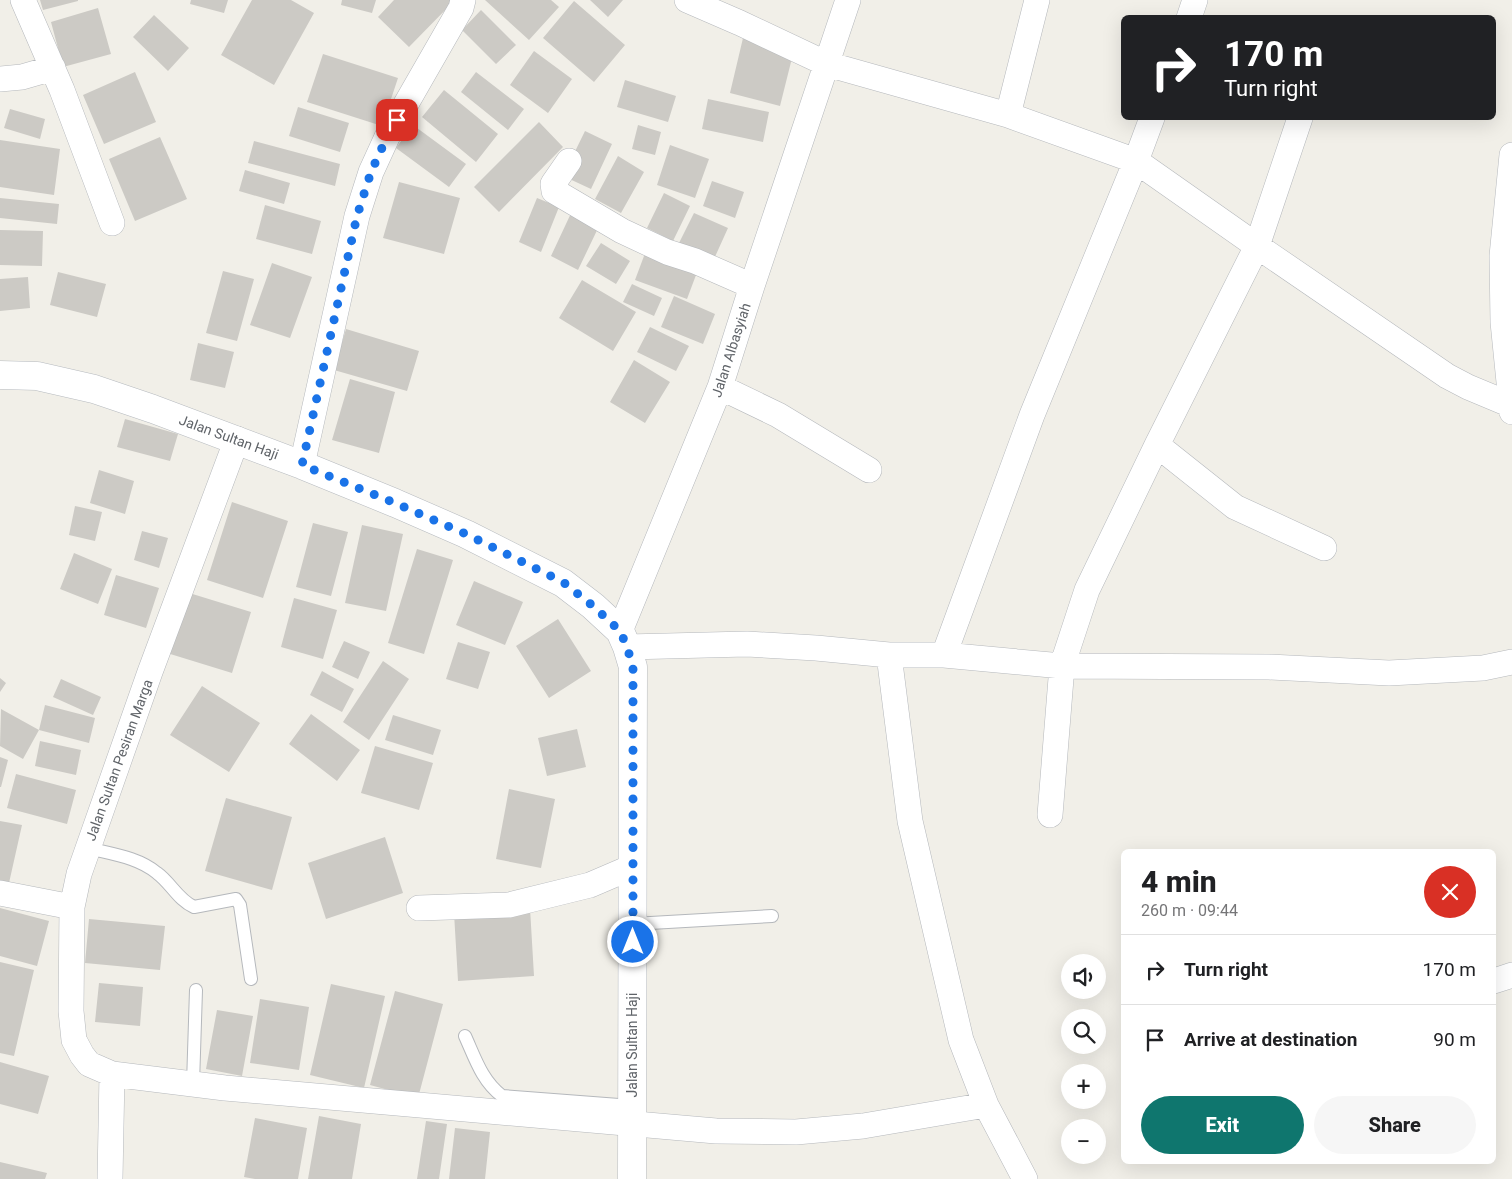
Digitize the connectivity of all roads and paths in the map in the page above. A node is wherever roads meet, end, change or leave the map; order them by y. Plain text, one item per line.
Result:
1 (23, 0) edge
2 (463, 0) edge
3 (687, 0) edge
4 (848, 0) edge
5 (1037, 0) edge
6 (1195, 0) edge
7 (1190, 15) edge
8 (827, 64) junction
9 (53, 68) junction
10 (0, 79) edge
11 (1008, 115) junction
12 (1151, 120) edge
13 (1299, 120) edge
14 (1512, 155) edge
15 (569, 161) dead end
16 (1136, 161) junction
17 (112, 223) dead end
18 (1256, 246) junction
19 (752, 286) junction
20 (0, 375) edge
21 (720, 388) junction
22 (1511, 399) edge
23 (237, 439) junction
24 (1157, 445) junction
25 (302, 465) junction
26 (869, 470) dead end
27 (1324, 548) dead end
28 (624, 639) junction
29 (889, 655) junction
30 (944, 655) junction
31 (1512, 662) edge
32 (1062, 666) junction
33 (1050, 815) dead end
34 (88, 848) junction
35 (632, 867) junction
36 (0, 893) edge
37 (72, 907) junction
38 (419, 908) dead end
39 (772, 916) dead end
40 (633, 924) junction
41 (1512, 975) edge
42 (251, 979) dead end
43 (1496, 981) edge
44 (196, 990) dead end
45 (465, 1036) dead end
46 (112, 1074) junction
47 (193, 1084) junction
48 (986, 1105) junction
49 (632, 1115) junction
50 (110, 1179) edge
51 (632, 1179) edge
52 (1025, 1179) edge

1 - 9 street
2 - 25 street
3 - 8 street
4 - 8 street, Jalan Albasyiah
5 - 11 street
6 - 7 street
8 - 11 street
8 - 19 street, Jalan Albasyiah
9 - 10 street
9 - 17 street
11 - 16 street
12 - 16 street
13 - 18 street
14 - 22 street
15 - 19 street
16 - 18 street
16 - 30 street
18 - 22 street
18 - 24 street
19 - 21 street, Jalan Albasyiah
20 - 23 street, Jalan Sultan Haji
21 - 26 street
21 - 28 street, Jalan Albasyiah
23 - 25 street, Jalan Sultan Haji
23 - 34 street, Jalan Sultan Pesiran Marga
24 - 27 street
24 - 32 street
25 - 28 street, Jalan Sultan Haji
28 - 29 street
28 - 35 street, Jalan Sultan Haji
29 - 30 street
29 - 48 street
30 - 32 street
31 - 32 street
32 - 33 street
34 - 37 street, Jalan Sultan Pesiran Marga
34 - 42 lane
35 - 38 street
35 - 40 street, Jalan Sultan Haji
36 - 37 street
37 - 46 street, Jalan Sultan Pesiran Marga
39 - 40 lane
40 - 49 street, Jalan Sultan Haji
41 - 43 street
44 - 47 lane
45 - 49 lane
46 - 47 street, Jalan Sultan Pesiran Marga
46 - 50 street
47 - 49 street, Jalan Sultan Pesiran Marga
48 - 49 street, Jalan Sultan Pesiran Marga
48 - 52 street
49 - 51 street, Jalan Sultan Haji

